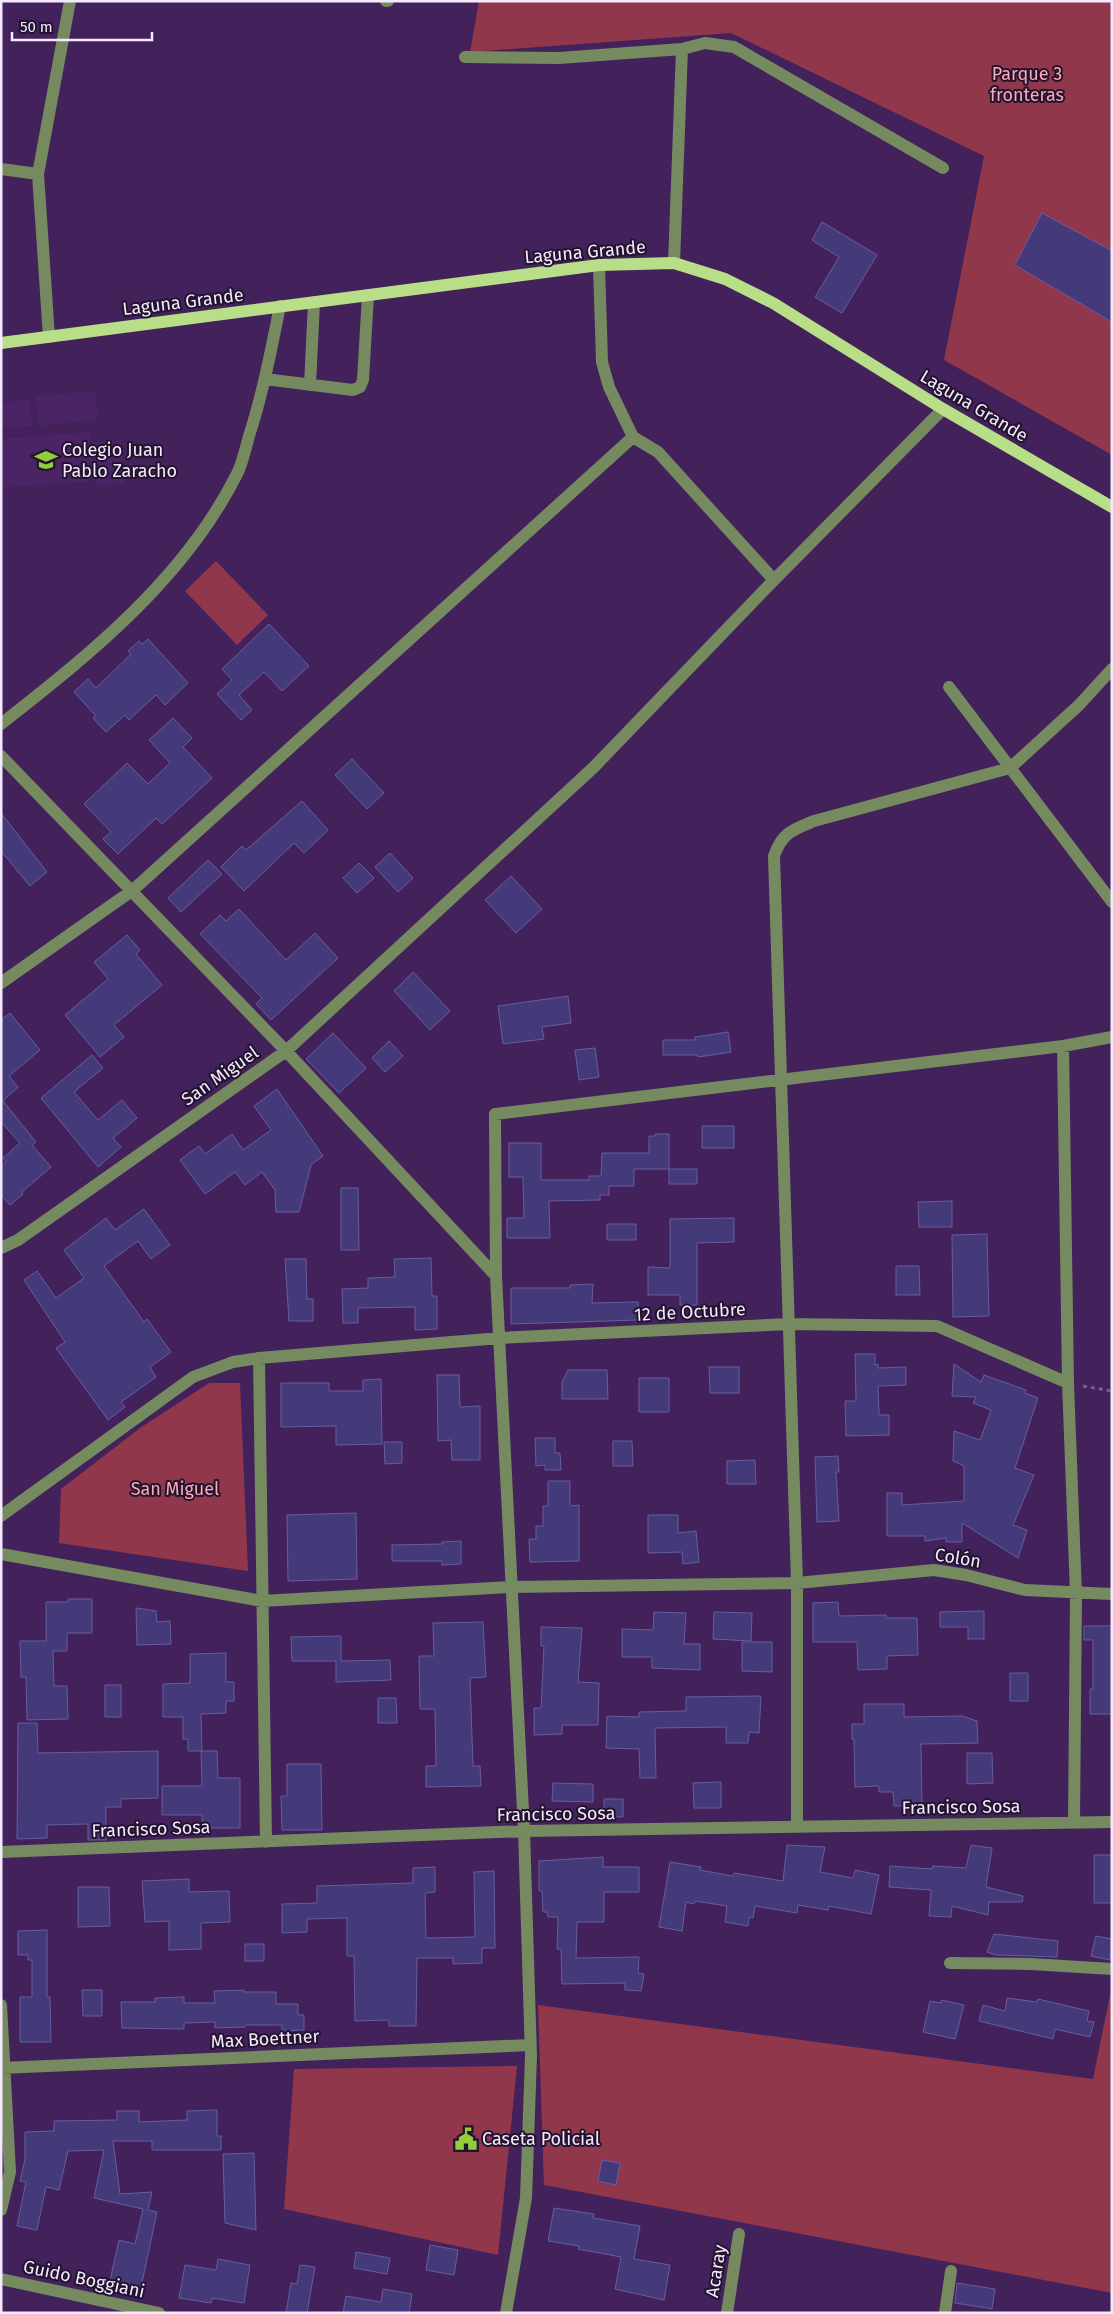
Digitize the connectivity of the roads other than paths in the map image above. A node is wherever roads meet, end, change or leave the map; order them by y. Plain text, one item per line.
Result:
1 (70, 1) edge
2 (682, 50) junction
3 (464, 57) dead end
4 (943, 168) dead end
5 (1, 169) edge
6 (38, 174) junction
7 (674, 263) junction
8 (599, 265) junction
9 (368, 295) junction
10 (314, 302) junction
11 (280, 306) junction
12 (49, 337) junction
13 (1, 343) edge
14 (266, 379) junction
15 (310, 384) junction
16 (943, 409) junction
17 (633, 437) junction
18 (1112, 507) edge
19 (774, 580) junction
20 (1112, 668) edge
21 (949, 687) dead end
22 (1, 724) edge
23 (1, 756) edge
24 (1010, 768) junction
25 (133, 890) junction
26 (1112, 902) edge
27 (1, 983) edge
28 (1112, 1037) edge
29 (1063, 1046) junction
30 (286, 1051) junction
31 (781, 1078) junction
32 (1, 1248) edge
33 (496, 1276) junction
34 (789, 1324) junction
35 (500, 1338) junction
36 (259, 1358) junction
37 (1068, 1383) junction
38 (1, 1516) edge
39 (1, 1554) edge
40 (798, 1582) junction
41 (512, 1587) junction
42 (1076, 1594) junction
43 (1112, 1594) edge
44 (262, 1601) junction
45 (1074, 1822) junction
46 (1112, 1822) edge
47 (797, 1827) junction
48 (524, 1831) junction
49 (266, 1842) junction
50 (1, 1852) edge
51 (950, 1963) dead end
52 (1112, 1969) edge
53 (1, 2005) edge
54 (530, 2045) junction
55 (3, 2068) edge
56 (1, 2210) edge
57 (739, 2234) dead end
58 (951, 2271) dead end
59 (1, 2279) edge
60 (159, 2313) edge
61 (506, 2313) edge
62 (727, 2313) edge
63 (945, 2313) edge

1 - 6 street
2 - 3 street
2 - 4 street
2 - 7 street
5 - 6 street
6 - 12 street
7 - 8 main road, Laguna Grande
7 - 16 main road, Laguna Grande
8 - 9 main road, Laguna Grande
8 - 17 street
9 - 10 main road, Laguna Grande
9 - 15 street
10 - 11 main road, Laguna Grande
10 - 15 street
11 - 12 main road, Laguna Grande
11 - 14 street
12 - 13 main road, Laguna Grande
14 - 15 street
14 - 22 street
16 - 18 main road, Laguna Grande
16 - 19 street, San Miguel
17 - 19 street
17 - 25 street
19 - 30 street, San Miguel
20 - 24 street
21 - 24 street
23 - 25 street
24 - 26 street
24 - 31 street
25 - 27 street
25 - 30 street
28 - 29 street
29 - 31 street
29 - 37 street
30 - 32 street, San Miguel
30 - 33 street
31 - 33 street
31 - 34 street
33 - 35 street
34 - 35 street, 12 de Octubre
34 - 37 street, 12 de Octubre
34 - 40 street
35 - 36 street, 12 de Octubre
35 - 41 street
36 - 38 street, 12 de Octubre
36 - 44 street
37 - 42 street
39 - 44 street, Colón
40 - 41 street, Colón
40 - 42 street, Colón
40 - 47 street
41 - 44 street, Colón
41 - 48 street
42 - 43 street, Colón
42 - 45 street
44 - 49 street
45 - 46 street, Francisco Sosa
45 - 47 street, Francisco Sosa
47 - 48 street, Francisco Sosa
48 - 49 street, Francisco Sosa
48 - 54 street
49 - 50 street, Francisco Sosa
51 - 52 street
53 - 55 street
54 - 55 street, Max Boettner
54 - 61 street
55 - 56 street
57 - 62 street, Acaray
58 - 63 street
59 - 60 street, Guido Boggiani

